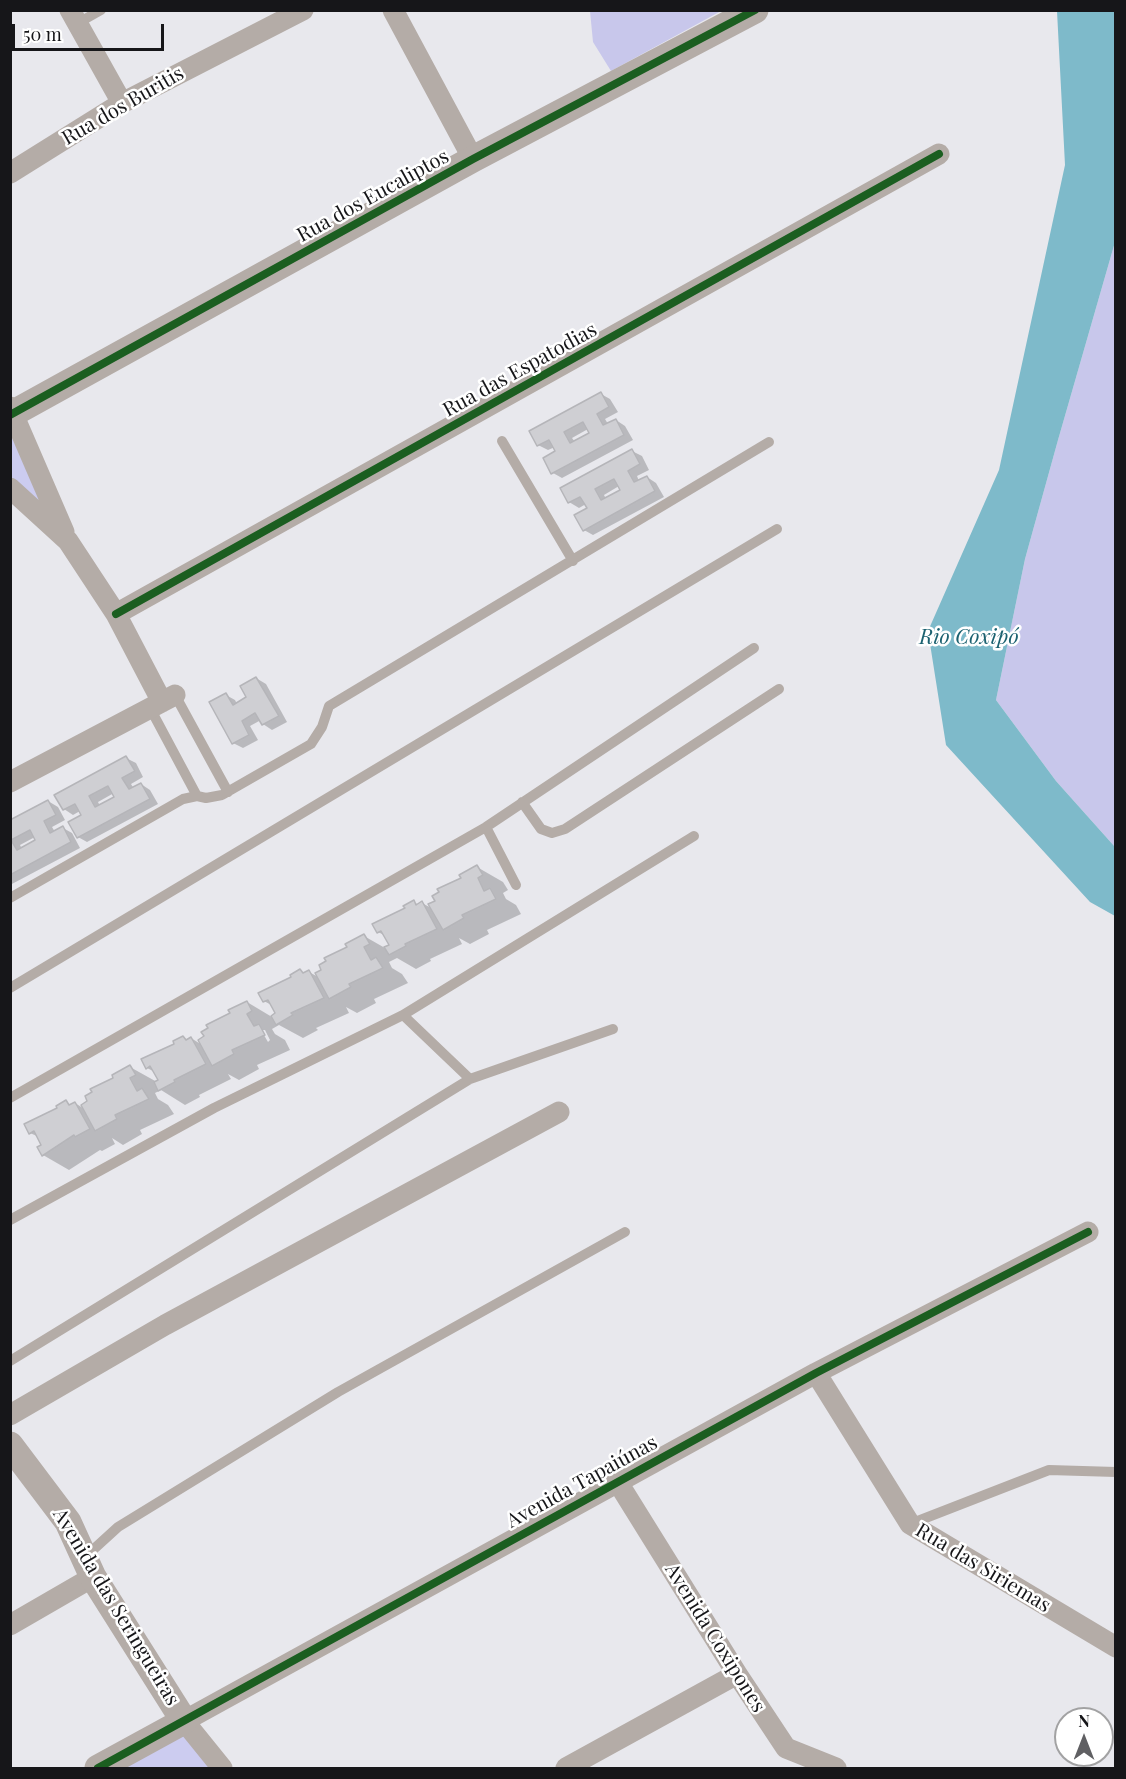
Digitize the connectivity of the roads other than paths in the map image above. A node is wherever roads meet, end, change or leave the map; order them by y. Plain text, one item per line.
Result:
1 (101, 10) edge
2 (303, 10) edge
3 (393, 10) edge
4 (755, 10) edge
5 (74, 17) edge
6 (122, 102) junction
7 (939, 154) dead end
8 (473, 159) junction
9 (10, 173) edge
10 (12, 412) edge
11 (502, 441) dead end
12 (769, 442) dead end
13 (10, 488) edge
14 (777, 529) dead end
15 (68, 541) junction
16 (573, 561) junction
17 (116, 614) junction
18 (754, 648) dead end
19 (779, 689) dead end
20 (162, 702) junction
21 (10, 782) edge
22 (228, 792) junction
23 (197, 796) junction
24 (522, 802) junction
25 (486, 826) junction
26 (694, 836) dead end
27 (516, 885) dead end
28 (10, 898) edge
29 (10, 988) edge
30 (403, 1016) junction
31 (613, 1029) dead end
32 (470, 1079) junction
33 (10, 1098) edge
34 (559, 1112) dead end
35 (10, 1220) edge
36 (625, 1232) dead end
37 (1088, 1232) dead end
38 (10, 1361) edge
39 (816, 1373) junction
40 (10, 1415) edge
41 (10, 1445) edge
42 (1116, 1472) edge
43 (617, 1481) junction
44 (910, 1524) junction
45 (89, 1568) junction
46 (10, 1625) edge
47 (1116, 1647) edge
48 (737, 1674) junction
49 (184, 1721) junction
50 (98, 1768) edge
51 (222, 1768) edge
52 (566, 1768) edge
53 (836, 1768) edge

1 - 5 lane
2 - 6 street, Rua dos Buritis
3 - 8 street
4 - 8 street, Rua dos Eucaliptos
5 - 6 street
6 - 9 street, Rua dos Buritis
7 - 17 street, Rua das Espatodias
8 - 10 street, Rua dos Eucaliptos
10 - 15 street
11 - 16 lane
12 - 16 lane
13 - 15 street
14 - 29 lane
15 - 17 street
16 - 22 lane
17 - 20 street
18 - 24 lane
19 - 24 lane
20 - 21 street
20 - 22 lane
20 - 23 lane
22 - 23 lane
23 - 28 lane
24 - 25 lane
25 - 27 lane
25 - 33 lane
26 - 30 lane
30 - 32 lane
30 - 35 lane
31 - 32 lane
32 - 38 lane
34 - 40 street
36 - 45 lane
37 - 39 street, Avenida Tapaiúnas
39 - 43 street, Avenida Tapaiúnas
39 - 44 street, Rua das Siriemas
41 - 45 street, Avenida das Seringueiras
42 - 44 lane
43 - 48 street, Avenida Coxipones
43 - 49 street, Avenida Tapaiúnas
44 - 47 street, Rua das Siriemas
45 - 46 street
45 - 49 street, Avenida das Seringueiras
48 - 52 street
48 - 53 street, Avenida Coxipones
49 - 50 street, Avenida Tapaiúnas
49 - 51 street, Avenida das Seringueiras

